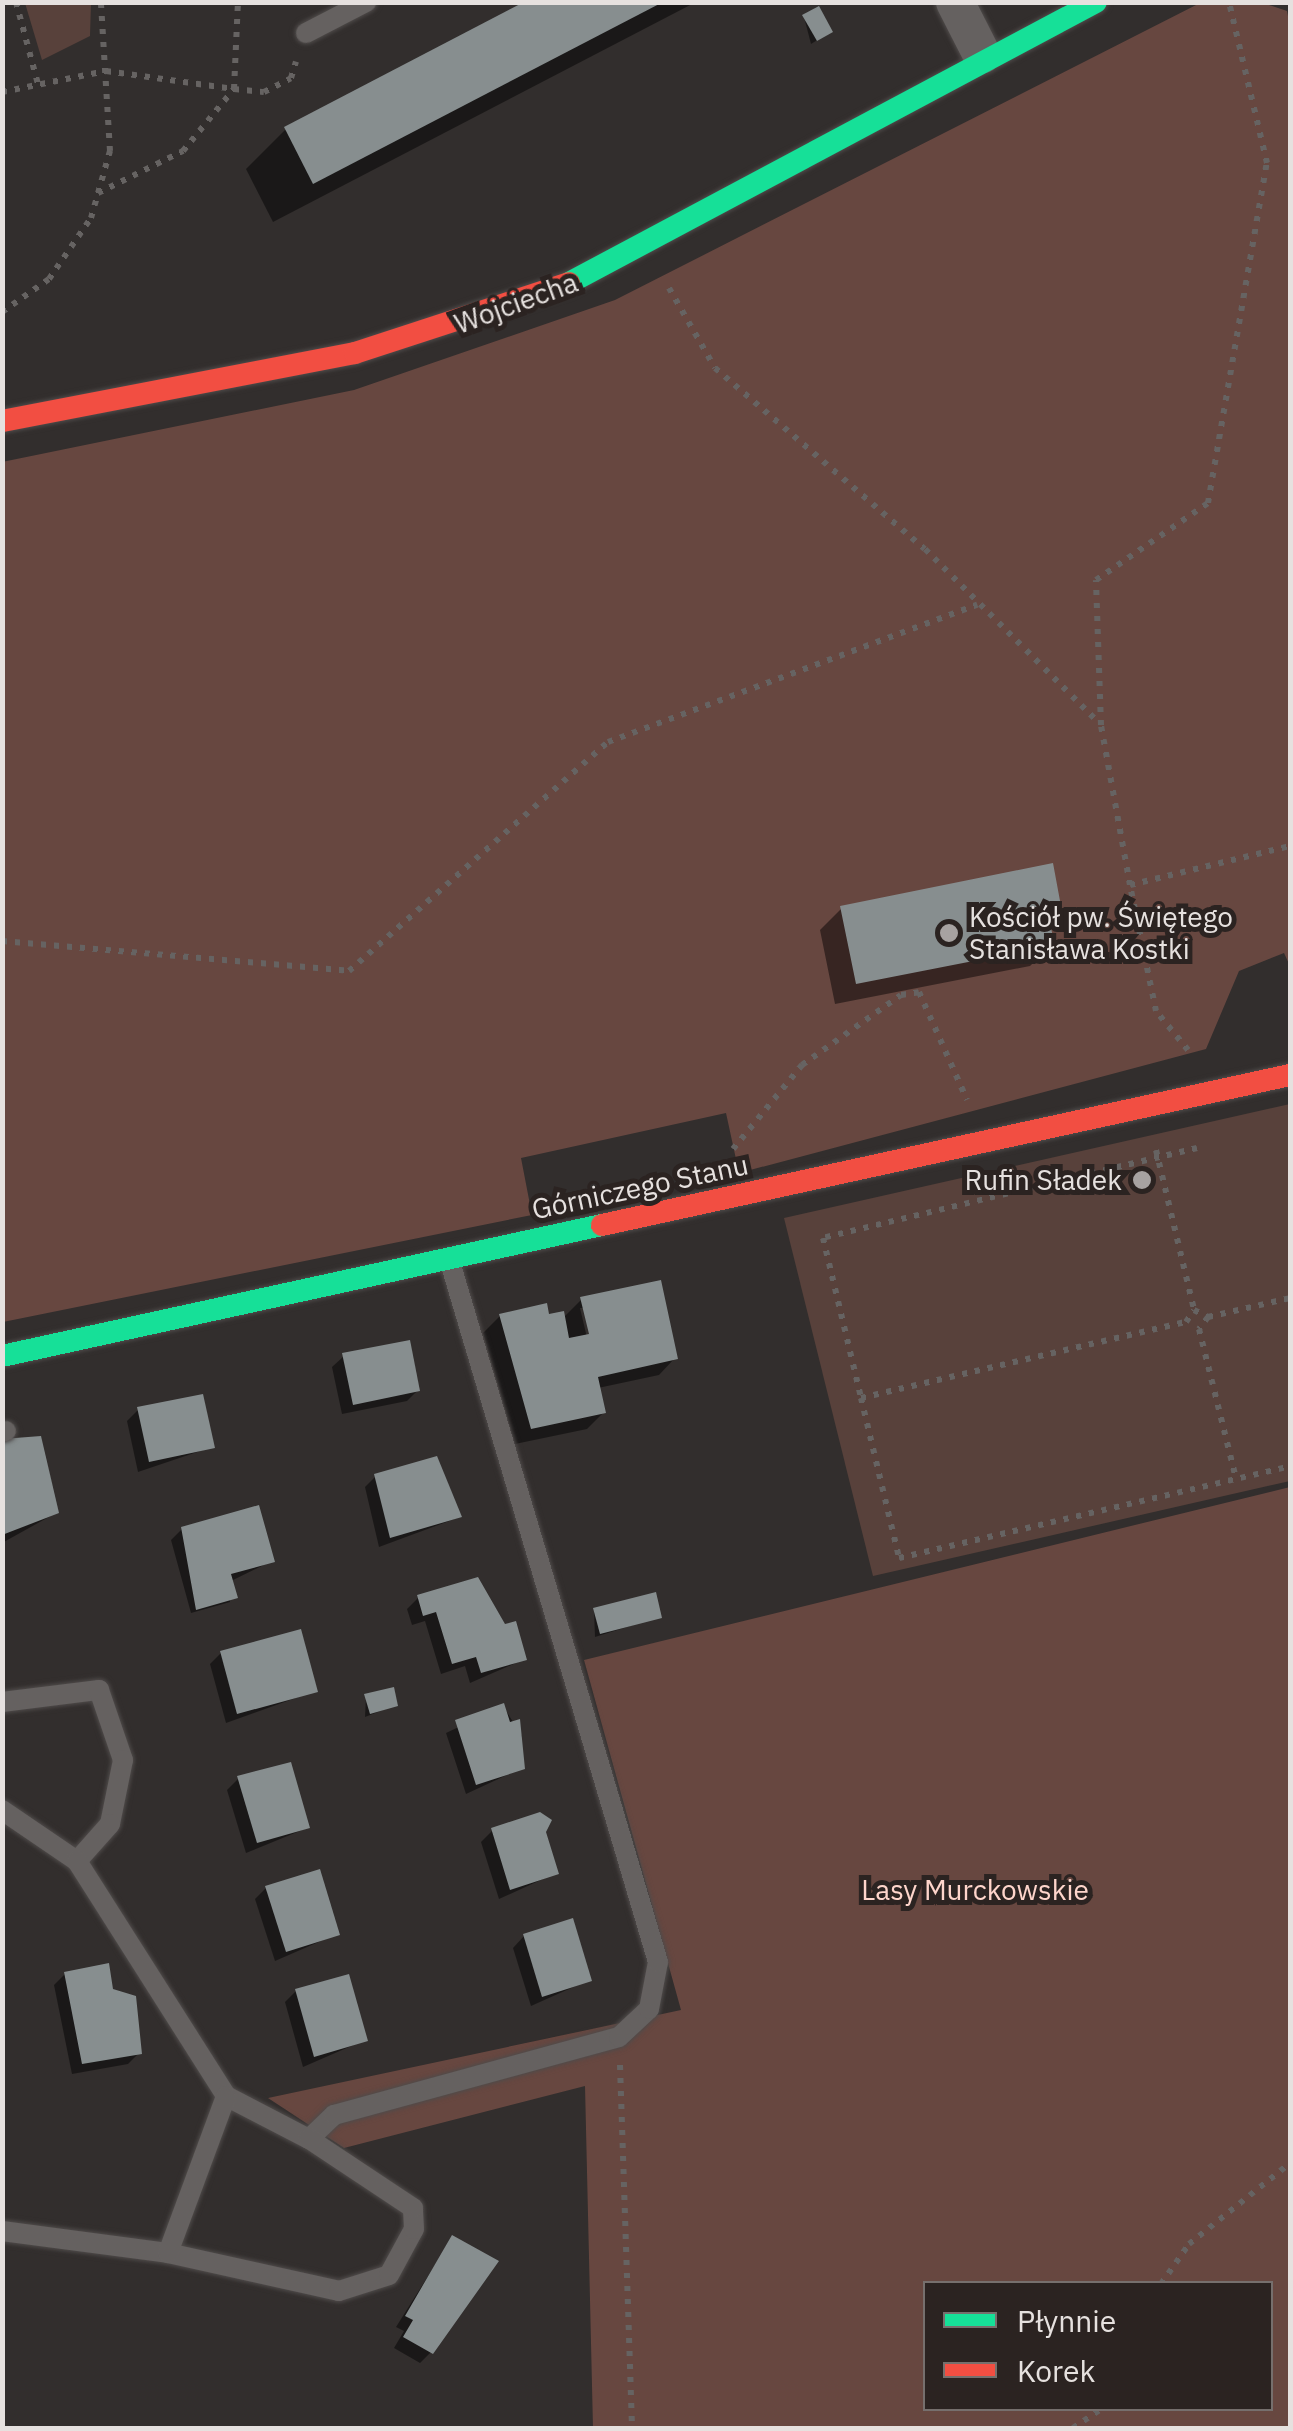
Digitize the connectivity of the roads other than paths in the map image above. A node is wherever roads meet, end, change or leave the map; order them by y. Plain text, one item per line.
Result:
1 (366, 2) edge
2 (955, 2) edge
3 (1096, 2) edge
4 (306, 33) road end
5 (982, 55) junction
6 (2, 421) edge
7 (1290, 1075) edge
8 (450, 1260) junction
9 (2, 1356) edge
10 (2, 1702) edge
11 (2, 1810) edge
12 (78, 1861) junction
13 (226, 2096) junction
14 (309, 2139) junction
15 (2, 2231) edge
16 (168, 2253) junction

1 - 4 lane
2 - 5 street
3 - 5 street, Wojciecha
5 - 6 street, Wojciecha
7 - 8 street, Górniczego Stanu
8 - 9 street, Górniczego Stanu
8 - 14 lane
10 - 12 lane
11 - 12 lane
12 - 13 lane
13 - 14 lane
13 - 16 lane
14 - 16 lane
15 - 16 lane

